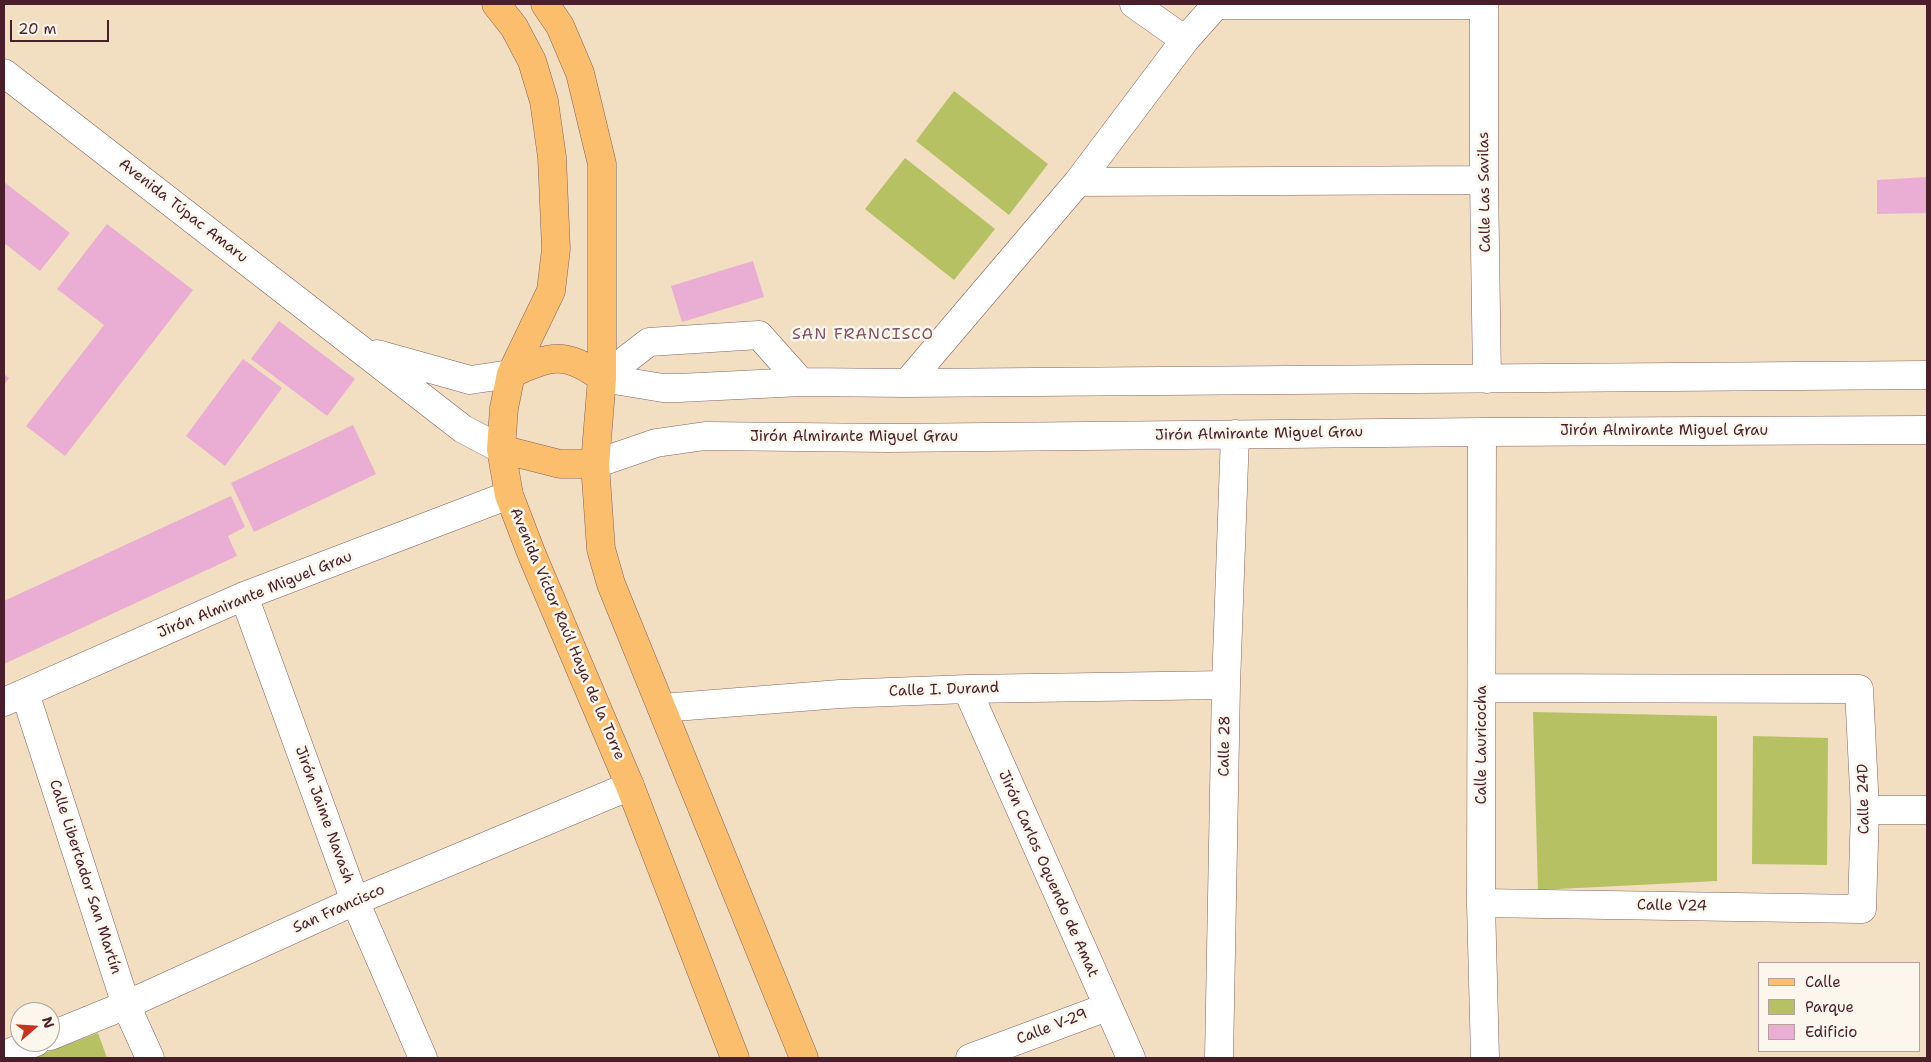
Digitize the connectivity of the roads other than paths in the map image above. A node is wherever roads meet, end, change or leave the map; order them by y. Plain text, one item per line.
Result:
1 (496, 4) edge
2 (545, 4) edge
3 (1134, 4) edge
4 (1216, 4) edge
5 (1484, 4) edge
6 (1185, 40) junction
7 (4, 73) edge
8 (1484, 180) junction
9 (1078, 182) junction
10 (362, 349) junction
11 (511, 374) junction
12 (1927, 375) edge
13 (602, 378) junction
14 (1488, 380) junction
15 (801, 382) junction
16 (907, 383) junction
17 (1927, 430) edge
18 (1482, 432) junction
19 (1235, 434) junction
20 (501, 449) junction
21 (595, 464) junction
22 (510, 495) junction
23 (244, 596) junction
24 (1226, 685) junction
25 (1482, 688) junction
26 (966, 689) junction
27 (15, 697) edge
28 (662, 708) junction
29 (630, 786) junction
30 (1865, 810) junction
31 (1927, 810) edge
32 (355, 901) junction
33 (1481, 903) junction
34 (1862, 908) joint
35 (126, 1006) junction
36 (1107, 1007) junction
37 (60, 1032) edge
38 (150, 1058) edge
39 (423, 1058) edge
40 (735, 1058) edge
41 (804, 1058) edge
42 (970, 1058) edge
43 (1131, 1058) edge
44 (1219, 1058) edge
45 (1485, 1058) edge

1 - 11 main road, Avenida Víctor Raúl Haya de la Torre
2 - 13 main road
3 - 6 street
4 - 5 street
4 - 6 street
5 - 8 street, Calle Las Savilas
6 - 9 street
7 - 10 street, Avenida Túpac Amaru
8 - 9 street
8 - 14 street, Calle Las Savilas
9 - 16 street
10 - 11 street, Avenida Túpac Amaru
10 - 20 street, Avenida Túpac Amaru
11 - 13 main road
11 - 20 main road, Avenida Víctor Raúl Haya de la Torre
12 - 14 street
13 - 15 street
13 - 15 street
13 - 21 main road
14 - 16 street
15 - 16 street
17 - 18 street, Jirón Almirante Miguel Grau
18 - 19 street, Jirón Almirante Miguel Grau
18 - 25 street, Calle Lauricocha
19 - 21 street, Jirón Almirante Miguel Grau
19 - 24 street, Calle 28
20 - 21 main road
20 - 22 main road, Avenida Víctor Raúl Haya de la Torre
21 - 28 main road
22 - 23 street, Jirón Almirante Miguel Grau
22 - 29 main road, Avenida Víctor Raúl Haya de la Torre
23 - 27 street, Jirón Almirante Miguel Grau
23 - 32 street, Jirón Jaime Navash
24 - 26 street, Calle I. Durand
24 - 44 street, Calle 28
25 - 30 street, Calle 24D
25 - 33 street, Calle Lauricocha
26 - 28 street, Calle I. Durand
26 - 36 street, Jirón Carlos Oquendo de Amat
27 - 35 street, Calle Libertador San Martín
28 - 41 main road
29 - 32 street, San Francisco
29 - 40 main road, Avenida Víctor Raúl Haya de la Torre
30 - 31 street
30 - 34 street, Calle 24D
32 - 35 street, San Francisco
32 - 39 street, Jirón Jaime Navash
33 - 34 street, Calle V24
33 - 45 street, Calle Lauricocha
35 - 37 street, San Francisco
35 - 38 street, Calle Libertador San Martín
36 - 42 street, Calle V-29
36 - 43 street, Jirón Carlos Oquendo de Amat

